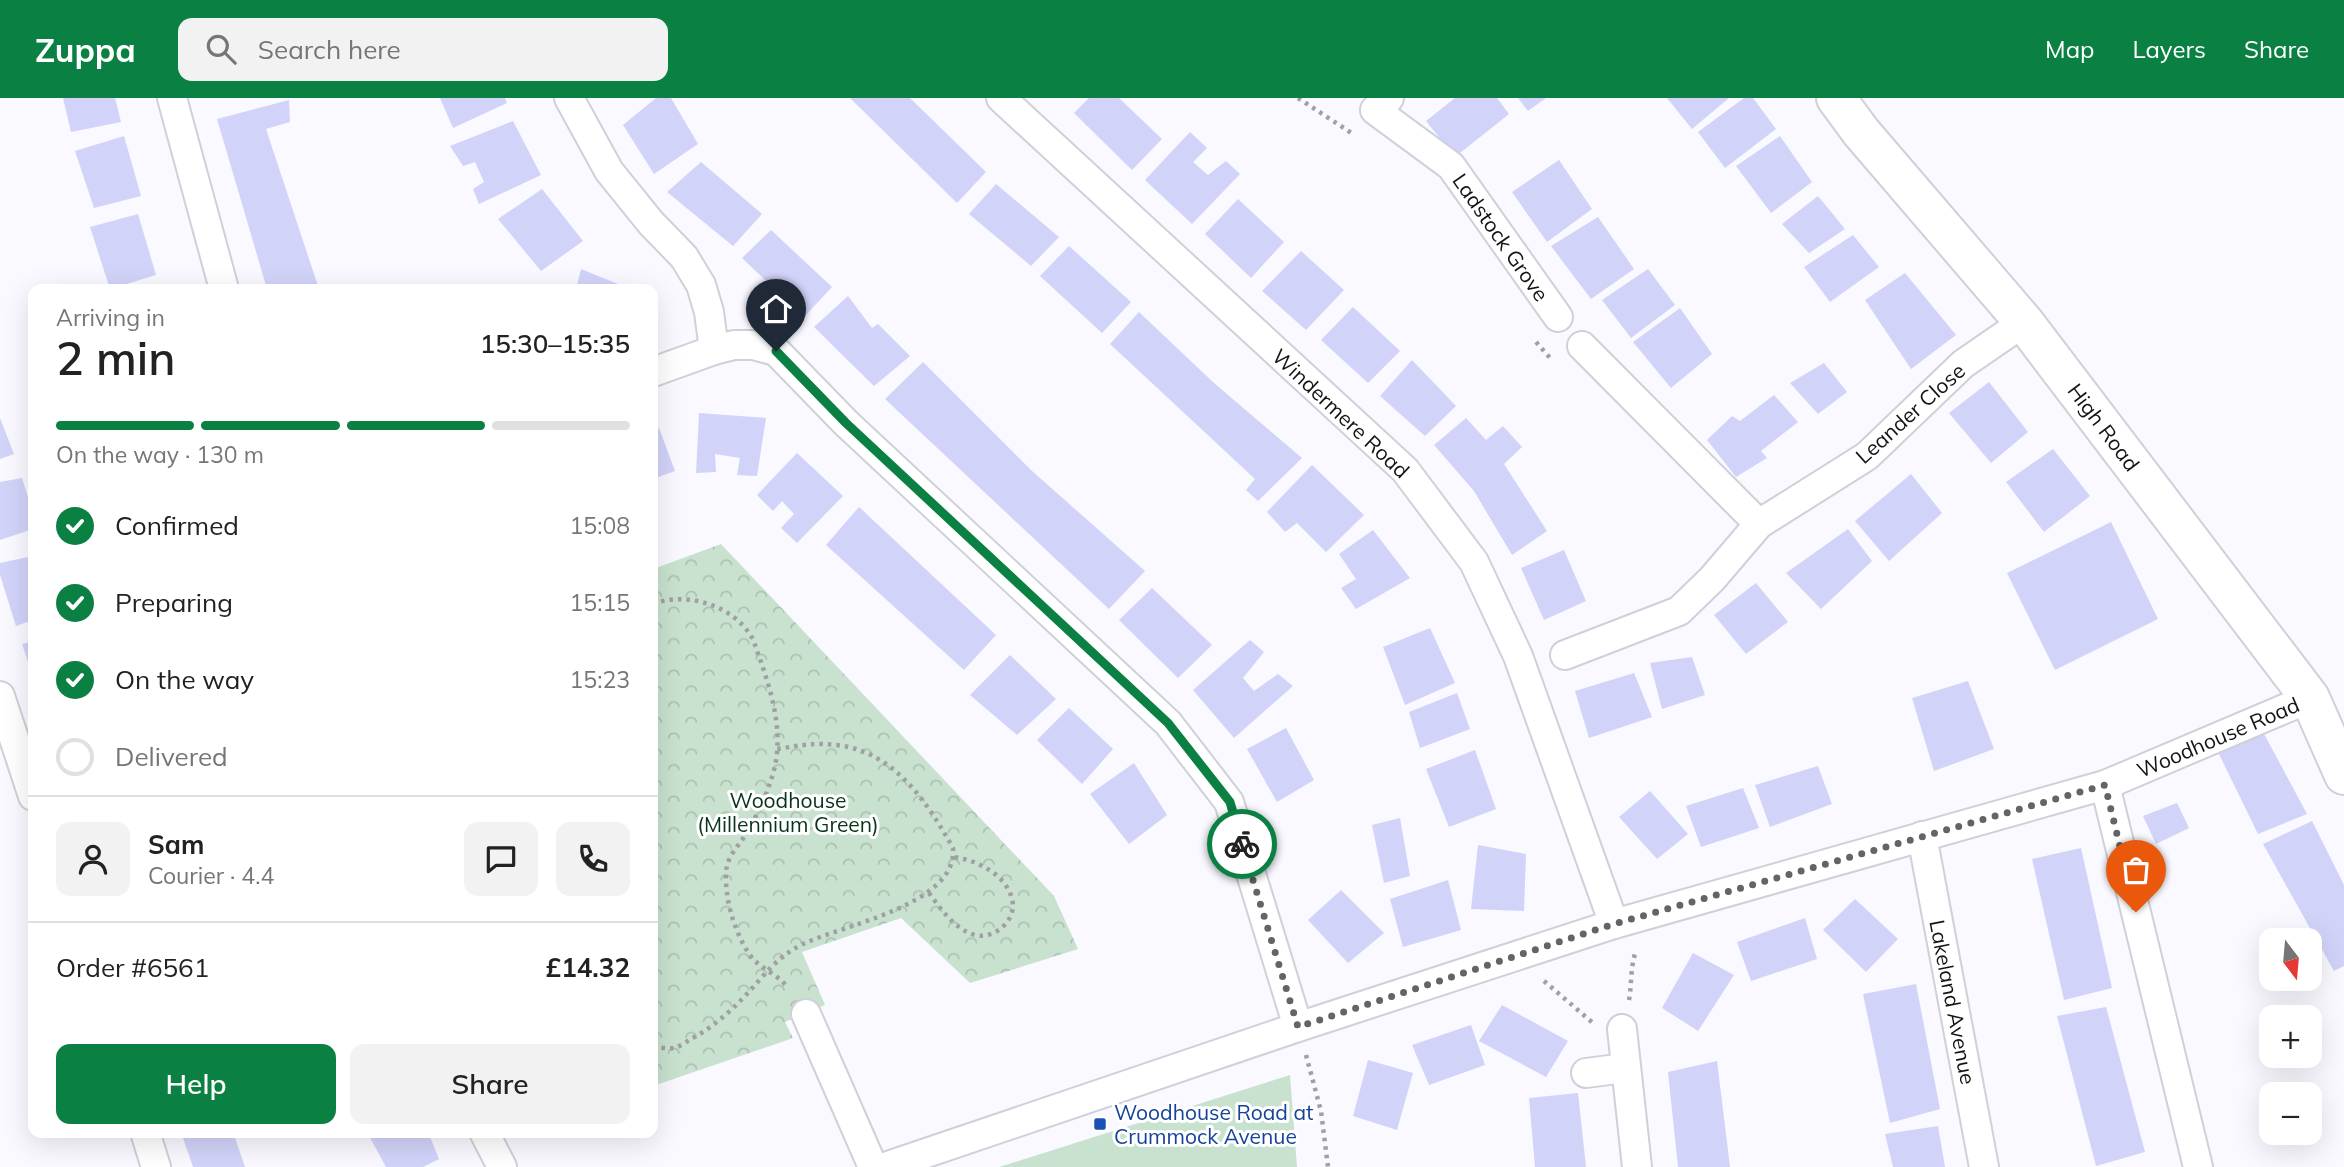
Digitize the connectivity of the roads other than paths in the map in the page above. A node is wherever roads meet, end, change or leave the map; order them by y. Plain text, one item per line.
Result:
1 (172, 98) edge
2 (569, 98) edge
3 (1001, 98) edge
4 (1836, 98) edge
5 (1373, 102) edge
6 (223, 284) edge
7 (1558, 317) dead end
8 (2024, 322) junction
9 (1582, 346) dead end
10 (714, 350) junction
11 (658, 370) edge
12 (1759, 524) junction
13 (1565, 655) dead end
14 (0, 695) edge
15 (2310, 698) junction
16 (2344, 775) edge
17 (28, 781) edge
18 (2105, 785) junction
19 (1922, 836) junction
20 (1614, 924) junction
21 (806, 1014) dead end
22 (1298, 1027) junction
23 (1622, 1029) road end
24 (1625, 1068) junction
25 (1586, 1073) dead end
26 (147, 1138) edge
27 (487, 1138) edge
28 (156, 1167) edge
29 (502, 1167) edge
30 (873, 1167) edge
31 (886, 1167) edge
32 (1637, 1167) edge
33 (1984, 1167) edge
34 (2198, 1167) edge

1 - 6 street
2 - 10 street
3 - 20 street, Windermere Road
4 - 8 street, High Road
5 - 7 street, Ladstock Grove
8 - 12 street, Leander Close
8 - 15 street, High Road
9 - 12 street
10 - 11 street
10 - 22 street
12 - 13 street, Leander Close
14 - 17 street
15 - 16 street, High Road
15 - 18 street, Woodhouse Road
18 - 19 street, Woodhouse Road
18 - 34 street
19 - 20 street, Woodhouse Road
19 - 33 street, Lakeland Avenue
20 - 22 street, Woodhouse Road
21 - 30 street
22 - 31 street, Woodhouse Road
23 - 24 street
24 - 25 street
24 - 32 street
26 - 28 street
27 - 29 street

